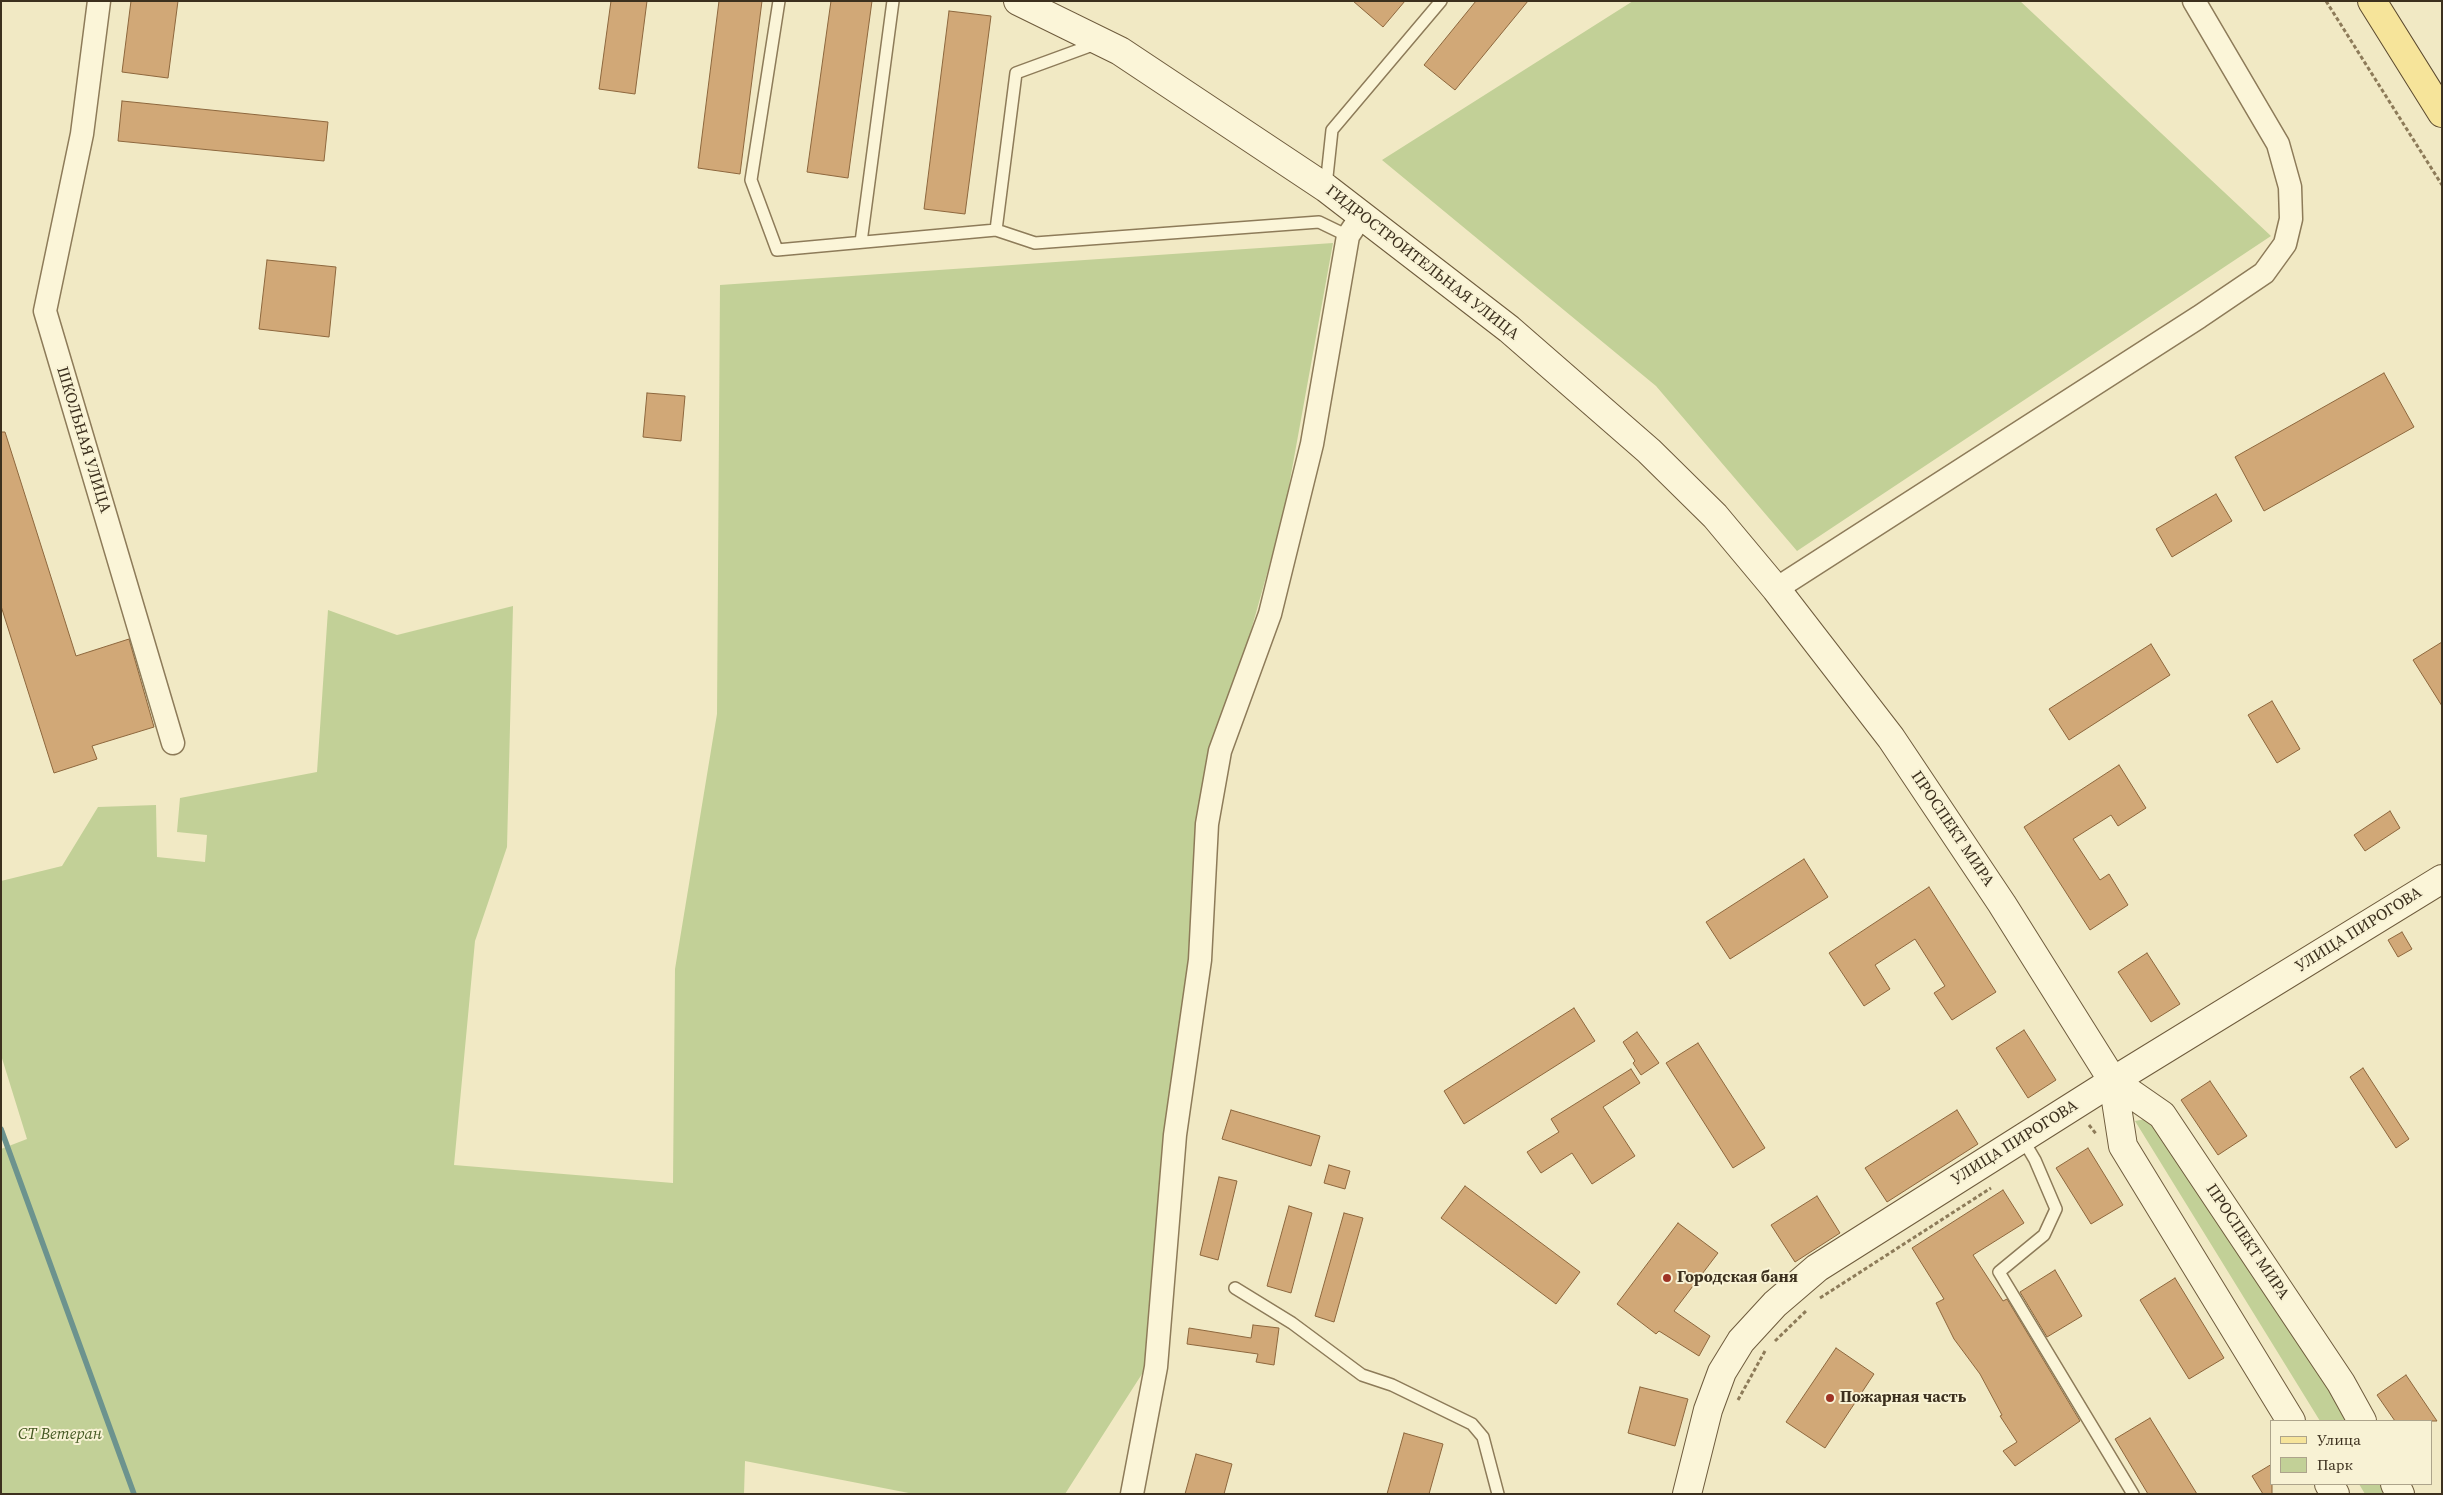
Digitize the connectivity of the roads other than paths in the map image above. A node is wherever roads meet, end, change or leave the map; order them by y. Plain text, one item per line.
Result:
1 (99, 1) edge
2 (779, 1) edge
3 (893, 1) edge
4 (1018, 1) edge
5 (1441, 1) edge
6 (2194, 1) edge
7 (2372, 1) edge
8 (1102, 42) junction
9 (2442, 113) edge
10 (1326, 188) junction
11 (1355, 226) junction
12 (996, 230) junction
13 (861, 242) junction
14 (1776, 589) junction
15 (173, 743) dead end
16 (2442, 879) edge
17 (2113, 1081) junction
18 (2022, 1138) junction
19 (1235, 1288) dead end
20 (2290, 1420) edge
21 (2361, 1420) edge
22 (1132, 1494) edge
23 (1498, 1494) edge
24 (1687, 1494) edge
25 (2133, 1494) edge

1 - 15 street, ШКОЛЬНАЯ УЛИЦА
2 - 13 lane
3 - 13 lane
4 - 8 street, ГИДРОСТРОИТЕЛЬНАЯ УЛИЦА
5 - 10 lane
6 - 14 street
7 - 9 main road
8 - 10 street, ГИДРОСТРОИТЕЛЬНАЯ УЛИЦА
8 - 12 lane
10 - 11 street, ГИДРОСТРОИТЕЛЬНАЯ УЛИЦА
11 - 12 lane
11 - 14 street, ГИДРОСТРОИТЕЛЬНАЯ УЛИЦА
11 - 22 street
12 - 13 lane
14 - 17 street, ПРОСПЕКТ МИРА
16 - 17 street, УЛИЦА ПИРОГОВА
17 - 18 street, УЛИЦА ПИРОГОВА
17 - 20 street, ПРОСПЕКТ МИРА
17 - 21 street, ПРОСПЕКТ МИРА
18 - 24 street, УЛИЦА ПИРОГОВА
18 - 25 lane
19 - 23 lane

